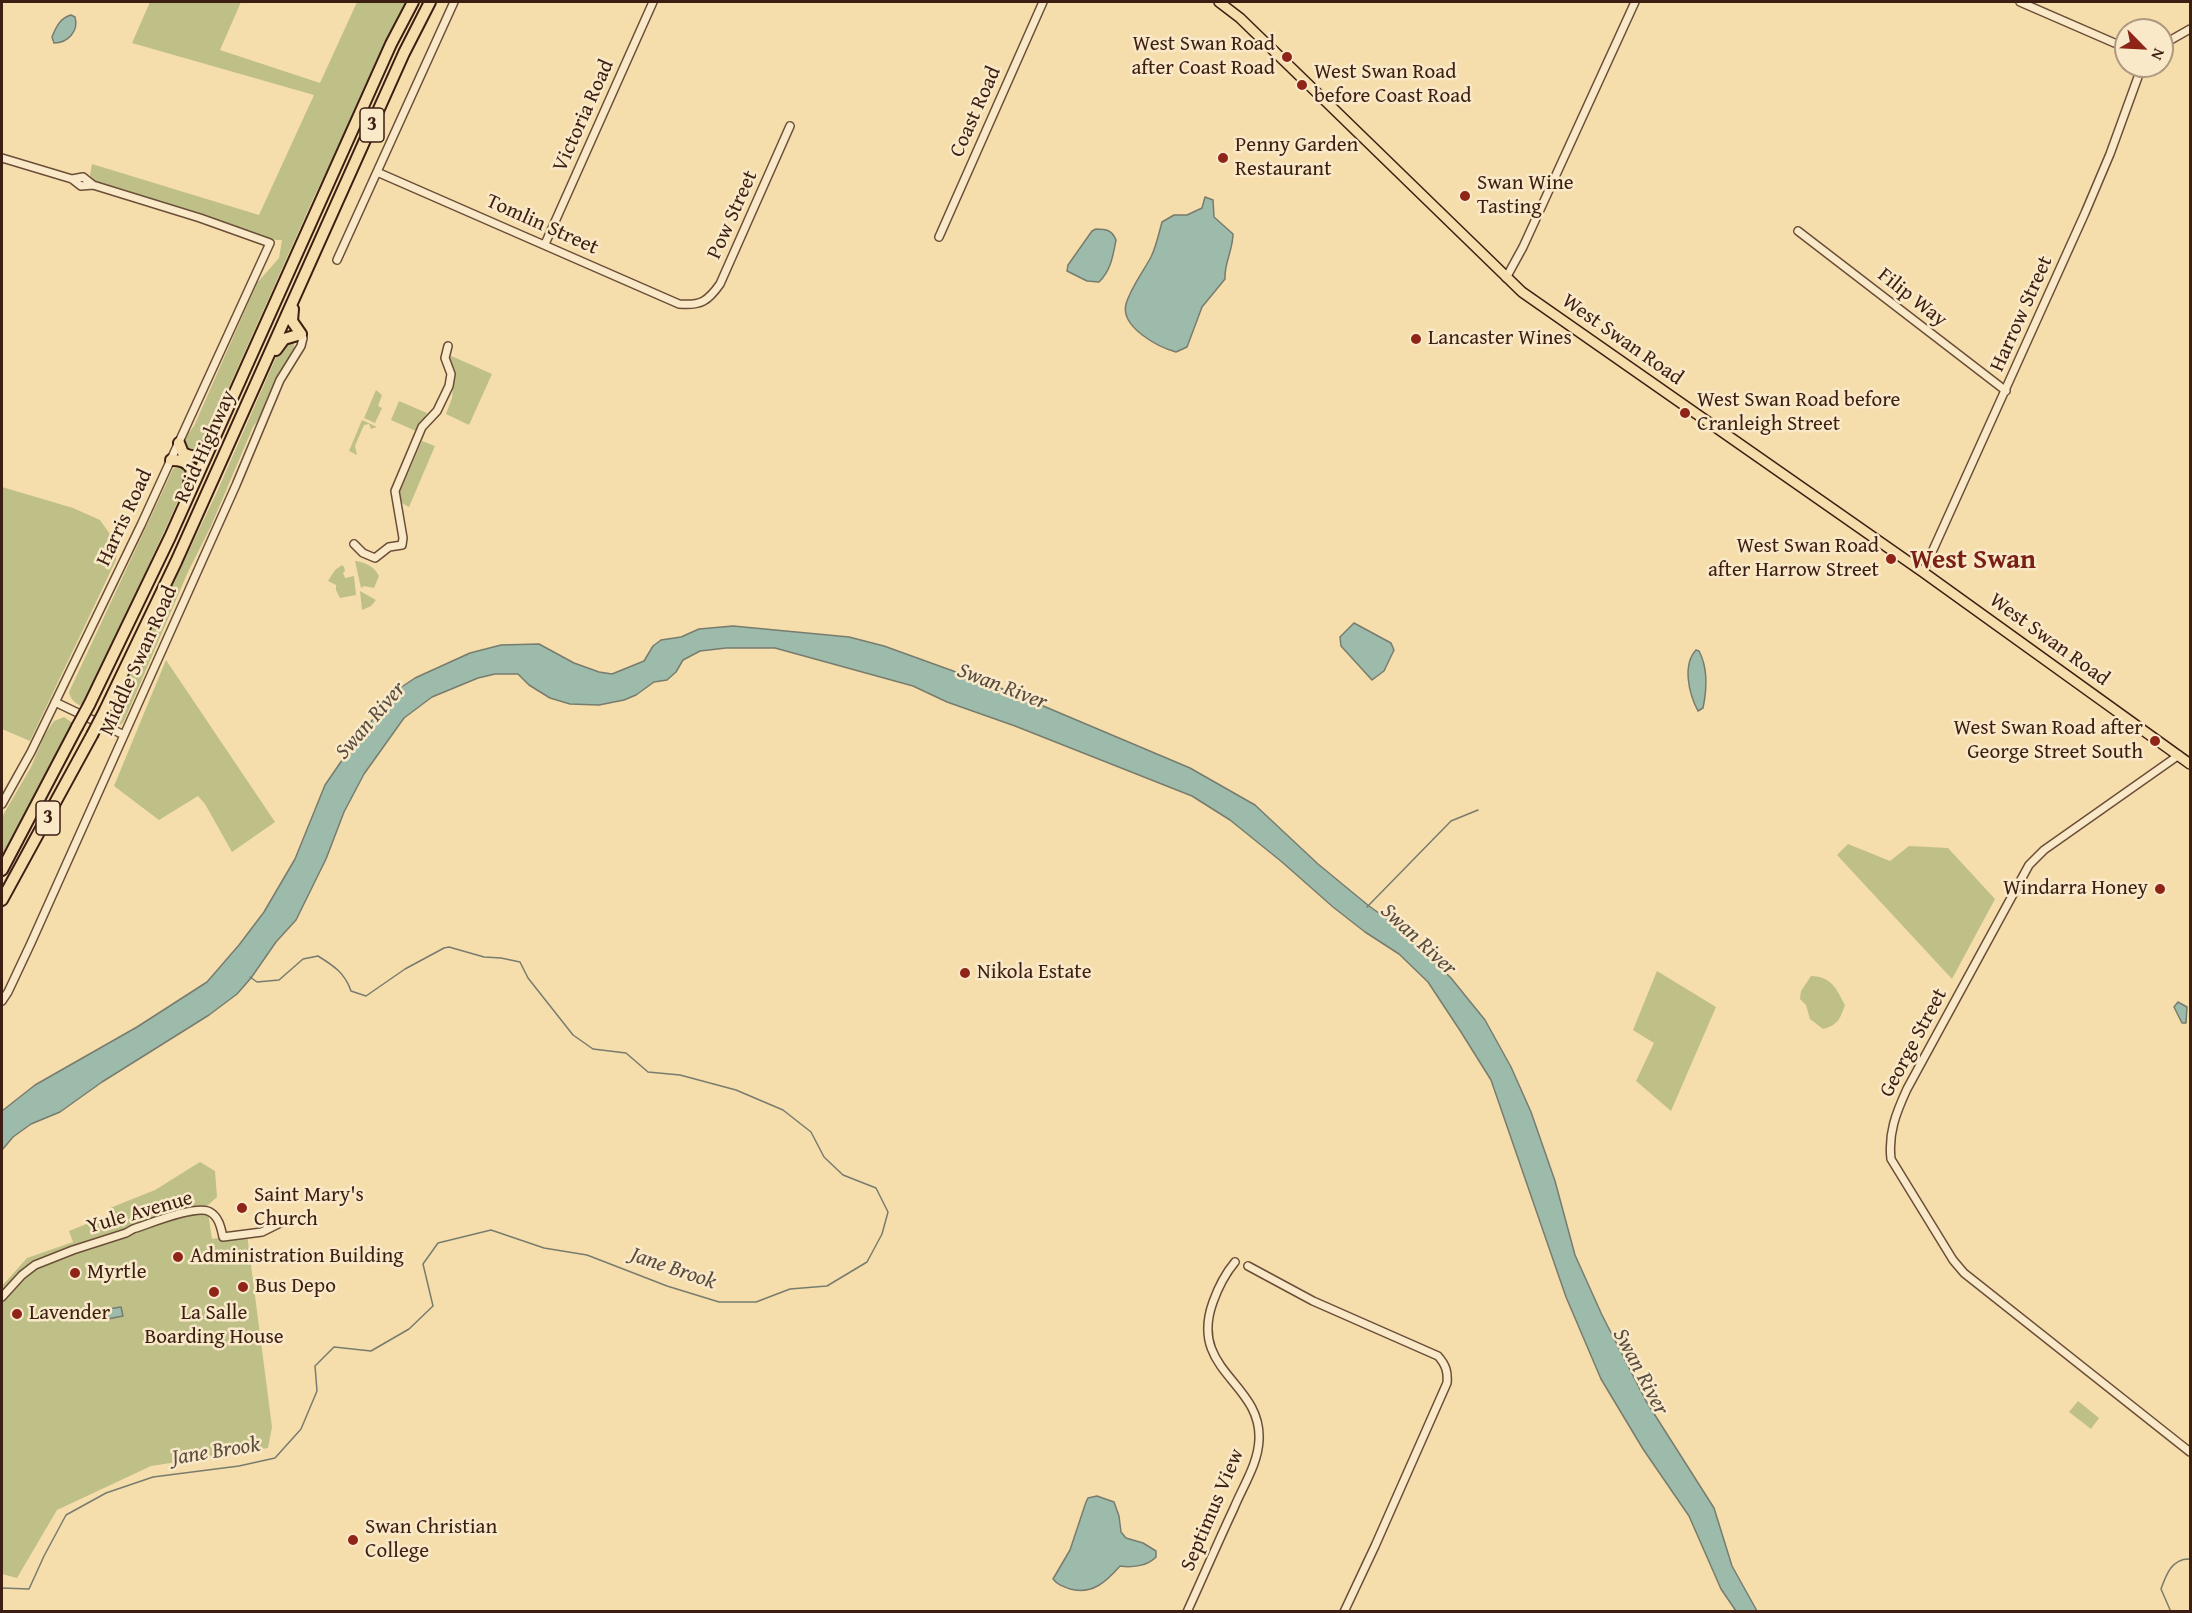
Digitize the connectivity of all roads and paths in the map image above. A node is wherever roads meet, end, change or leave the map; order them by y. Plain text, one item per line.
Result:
1 (413, 2) edge
2 (430, 2) edge
3 (454, 2) edge
4 (653, 2) edge
5 (1042, 2) edge
6 (1219, 2) edge
7 (1635, 2) edge
8 (2020, 2) edge
9 (2190, 29) edge
10 (2174, 38) edge
11 (2114, 43) edge
12 (2138, 78) edge
13 (790, 126) dead end
14 (2, 158) edge
15 (377, 171) junction
16 (1798, 231) dead end
17 (939, 237) dead end
18 (545, 244) junction
19 (337, 260) dead end
20 (304, 277) junction
21 (1506, 278) junction
22 (693, 306) joint
23 (301, 334) junction
24 (448, 346) dead end
25 (259, 377) junction
26 (2006, 391) junction
27 (229, 405) junction
28 (179, 442) junction
29 (171, 460) junction
30 (171, 537) junction
31 (354, 544) dead end
32 (1923, 572) junction
33 (55, 702) junction
34 (124, 735) junction
35 (2179, 755) junction
36 (2190, 764) edge
37 (2, 804) edge
38 (2, 870) edge
39 (2, 900) edge
40 (2, 1001) edge
41 (286, 1220) dead end
42 (1235, 1262) dead end
43 (1248, 1266) dead end
44 (2, 1297) edge
45 (2190, 1452) edge
46 (1187, 1611) edge
47 (1344, 1611) edge

1 - 27 highway, Reid Highway / 3
2 - 20 highway, Reid Highway / 3
3 - 15 street
4 - 18 street, Victoria Road
5 - 17 street, Coast Road
6 - 21 main road, West Swan Road
7 - 21 street
8 - 11 street
9 - 10 street
12 - 26 street, Harrow Street
13 - 22 street, Pow Street
14 - 28 street, Harris Road
15 - 18 street, Tomlin Street
15 - 19 street
16 - 26 street, Filip Way
18 - 22 street, Tomlin Street
20 - 23 highway
20 - 25 highway, Reid Highway / 3
21 - 32 main road, West Swan Road
23 - 25 highway
23 - 34 street, Middle Swan Road
24 - 31 street
25 - 39 highway, Reid Highway / 3, bridge
26 - 32 street, Harrow Street
27 - 28 highway
27 - 30 highway, Reid Highway / 3
28 - 29 street, Harris Road
29 - 30 highway
29 - 33 street, Harris Road
30 - 38 highway, Reid Highway / 3, bridge
32 - 35 main road, West Swan Road
33 - 34 street
33 - 37 street, Harris Road
34 - 40 street, Middle Swan Road
35 - 36 main road, West Swan Road
35 - 45 street, George Street
41 - 44 street, Yule Avenue
42 - 46 street, Septimus View
43 - 47 street

